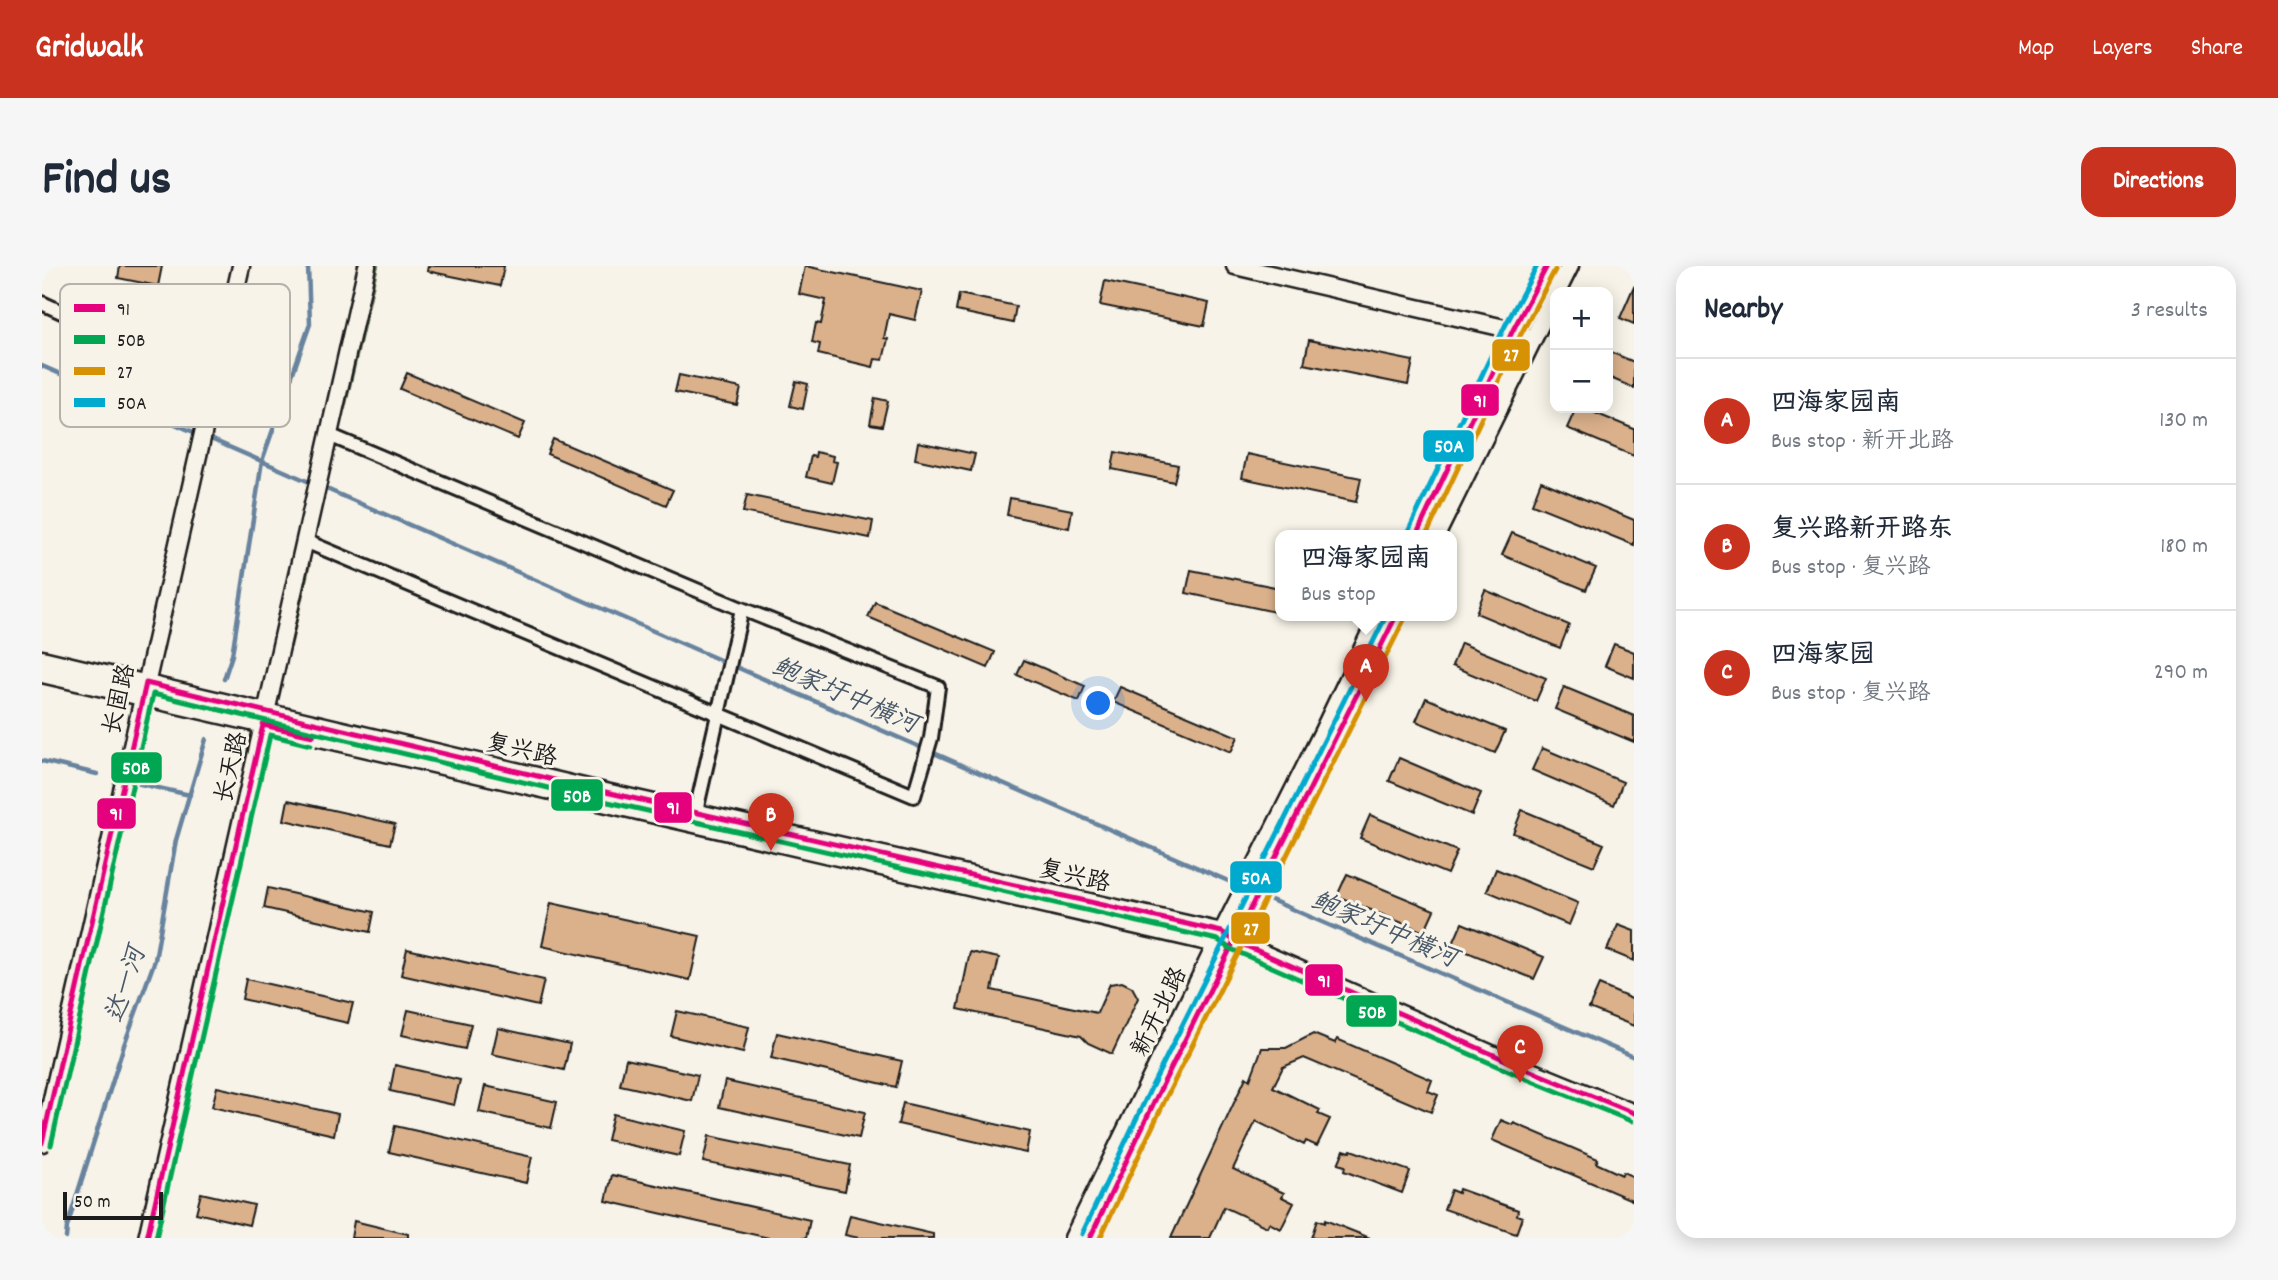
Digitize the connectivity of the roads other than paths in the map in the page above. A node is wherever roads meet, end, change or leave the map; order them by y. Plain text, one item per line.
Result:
1 (241, 266) edge
2 (367, 266) edge
3 (1235, 266) edge
4 (1547, 266) edge
5 (1570, 266) edge
6 (237, 284) edge
7 (1560, 287) edge
8 (42, 303) edge
9 (1550, 306) edge
10 (60, 311) edge
11 (1513, 330) junction
12 (1532, 341) junction
13 (204, 427) edge
14 (329, 435) junction
15 (1419, 530) edge
16 (1439, 530) edge
17 (305, 541) junction
18 (742, 609) junction
19 (1376, 621) edge
20 (1393, 621) edge
21 (42, 659) edge
22 (42, 674) edge
23 (144, 690) junction
24 (719, 714) junction
25 (265, 718) junction
26 (695, 817) junction
27 (1259, 877) junction
28 (1224, 939) junction
29 (1634, 1113) edge
30 (42, 1143) edge
31 (147, 1238) edge
32 (1073, 1238) edge
33 (1090, 1238) edge

1 - 6 street, 长固路
2 - 14 street, 长天路
3 - 11 street
4 - 11 street
5 - 7 street
8 - 10 street
9 - 12 street
11 - 12 street
11 - 15 street
12 - 16 street
13 - 23 street, 长固路
14 - 17 street, 长天路
14 - 18 street
17 - 24 street
17 - 25 street, 长天路
18 - 24 street
18 - 24 street
19 - 27 street, 新开北路
20 - 27 street, 新开北路
21 - 23 street, 复兴路
22 - 23 street, 复兴路
23 - 25 street, 复兴路
23 - 30 street, 长固路
24 - 26 street
25 - 26 street, 复兴路
25 - 31 street, 长天路
26 - 28 street, 复兴路
27 - 28 street, 新开北路
28 - 29 street, 复兴路
28 - 32 street, 新开北路
28 - 33 street, 新开北路

